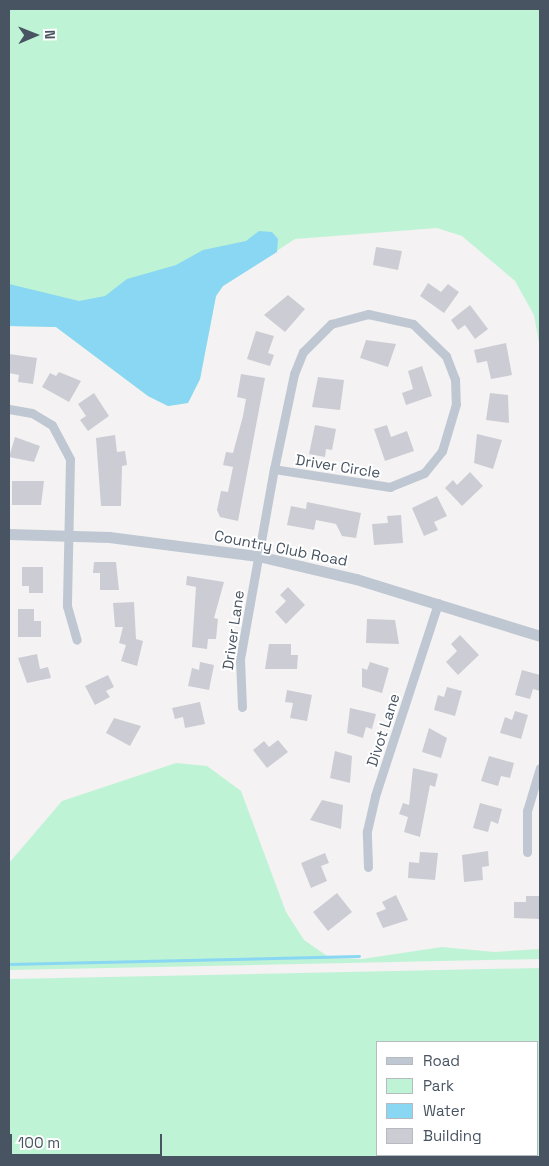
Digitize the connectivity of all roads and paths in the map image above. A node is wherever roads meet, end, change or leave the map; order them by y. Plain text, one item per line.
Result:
1 (9, 409) edge
2 (274, 469) junction
3 (9, 534) edge
4 (69, 535) junction
5 (258, 556) junction
6 (438, 604) junction
7 (540, 636) edge
8 (77, 640) dead end
9 (242, 707) dead end
10 (540, 768) edge
11 (527, 852) dead end
12 (368, 867) dead end

1 - 4 street
2 - 2 street, Driver Circle
2 - 5 street, Driver Circle
3 - 4 street, Country Club Road
4 - 5 street, Country Club Road
4 - 8 street
5 - 6 street, Country Club Road
5 - 9 street, Driver Lane
6 - 7 street, Country Club Road
6 - 12 street, Divot Lane
10 - 11 street

